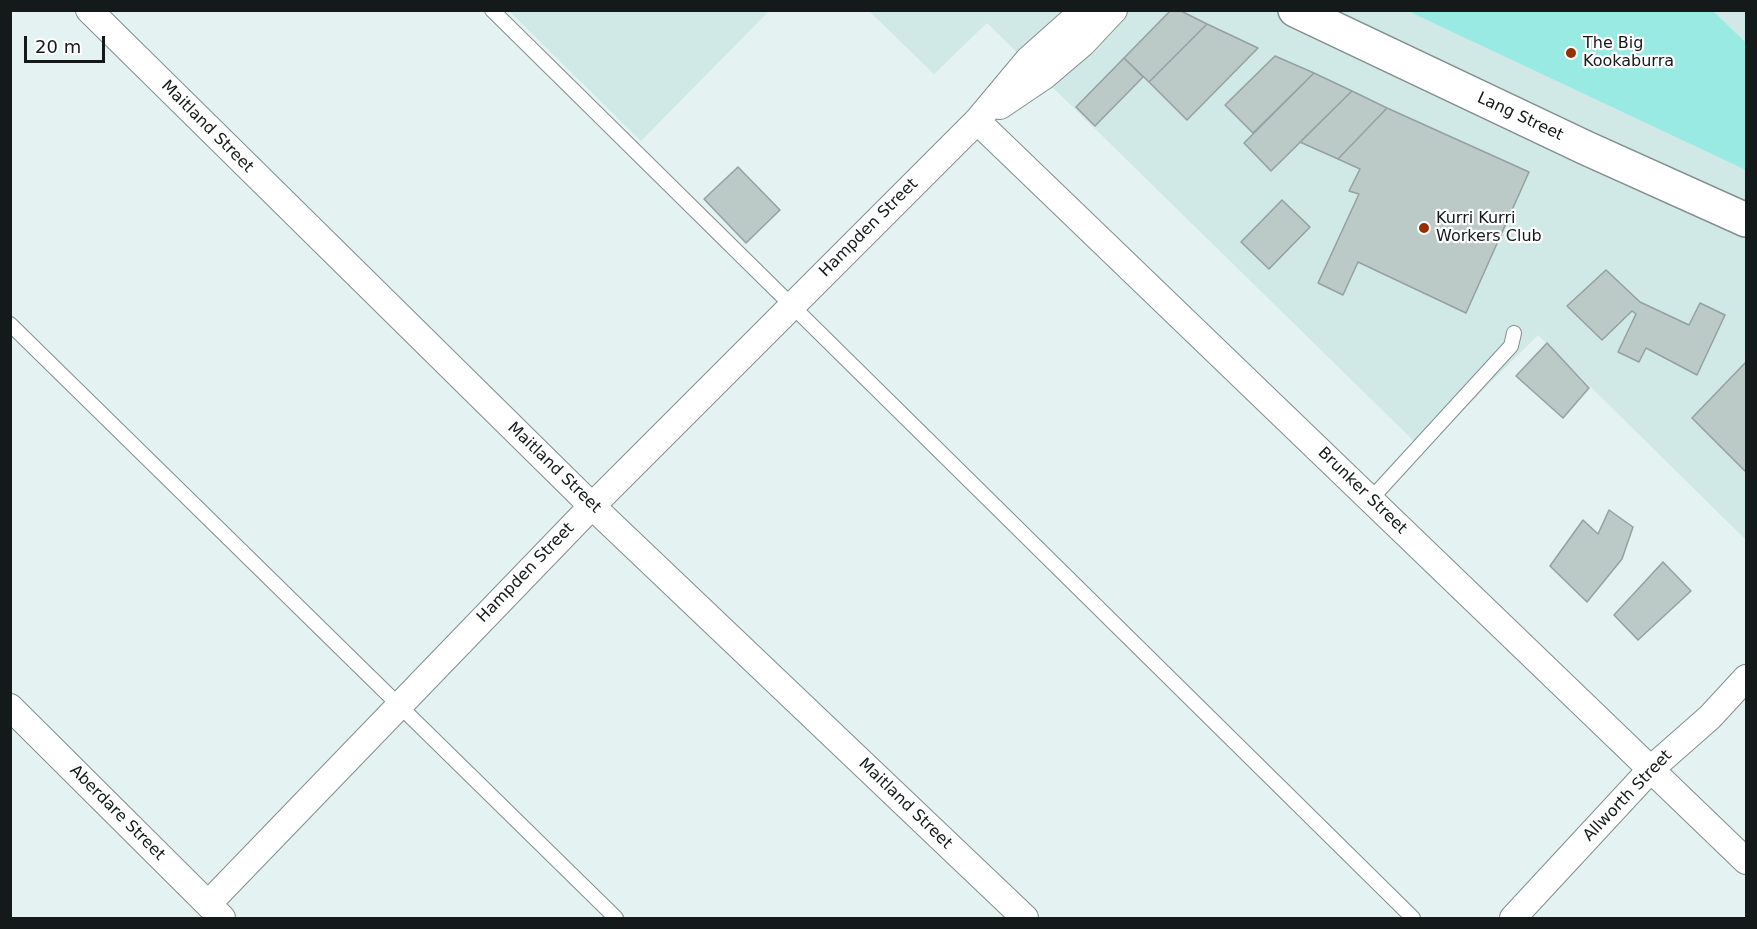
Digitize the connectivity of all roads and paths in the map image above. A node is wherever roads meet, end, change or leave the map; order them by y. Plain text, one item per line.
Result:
1 (89, 10) edge
2 (492, 10) edge
3 (1084, 10) edge
4 (1114, 10) edge
5 (1295, 10) edge
6 (977, 121) junction
7 (1746, 220) edge
8 (791, 306) junction
9 (10, 324) edge
10 (1514, 333) dead end
11 (1370, 500) junction
12 (592, 506) junction
13 (1746, 678) edge
14 (398, 705) junction
15 (10, 707) edge
16 (1652, 768) junction
17 (1746, 861) edge
18 (215, 911) edge
19 (616, 918) edge
20 (1025, 918) edge
21 (1413, 918) edge
22 (1512, 918) edge

1 - 12 street, Maitland Street
2 - 8 lane
3 - 6 street, Hampden Street
4 - 6 street, Hampden Street
5 - 7 street, Lang Street
6 - 8 street, Hampden Street
6 - 11 street, Brunker Street
8 - 12 street, Hampden Street
8 - 21 lane
9 - 14 lane
10 - 11 lane
11 - 16 street, Brunker Street
12 - 14 street, Hampden Street
12 - 20 street, Maitland Street
13 - 16 street, Allworth Street
14 - 18 street, Hampden Street
14 - 19 lane
15 - 18 street, Aberdare Street
16 - 17 street, Brunker Street
16 - 22 street, Allworth Street

